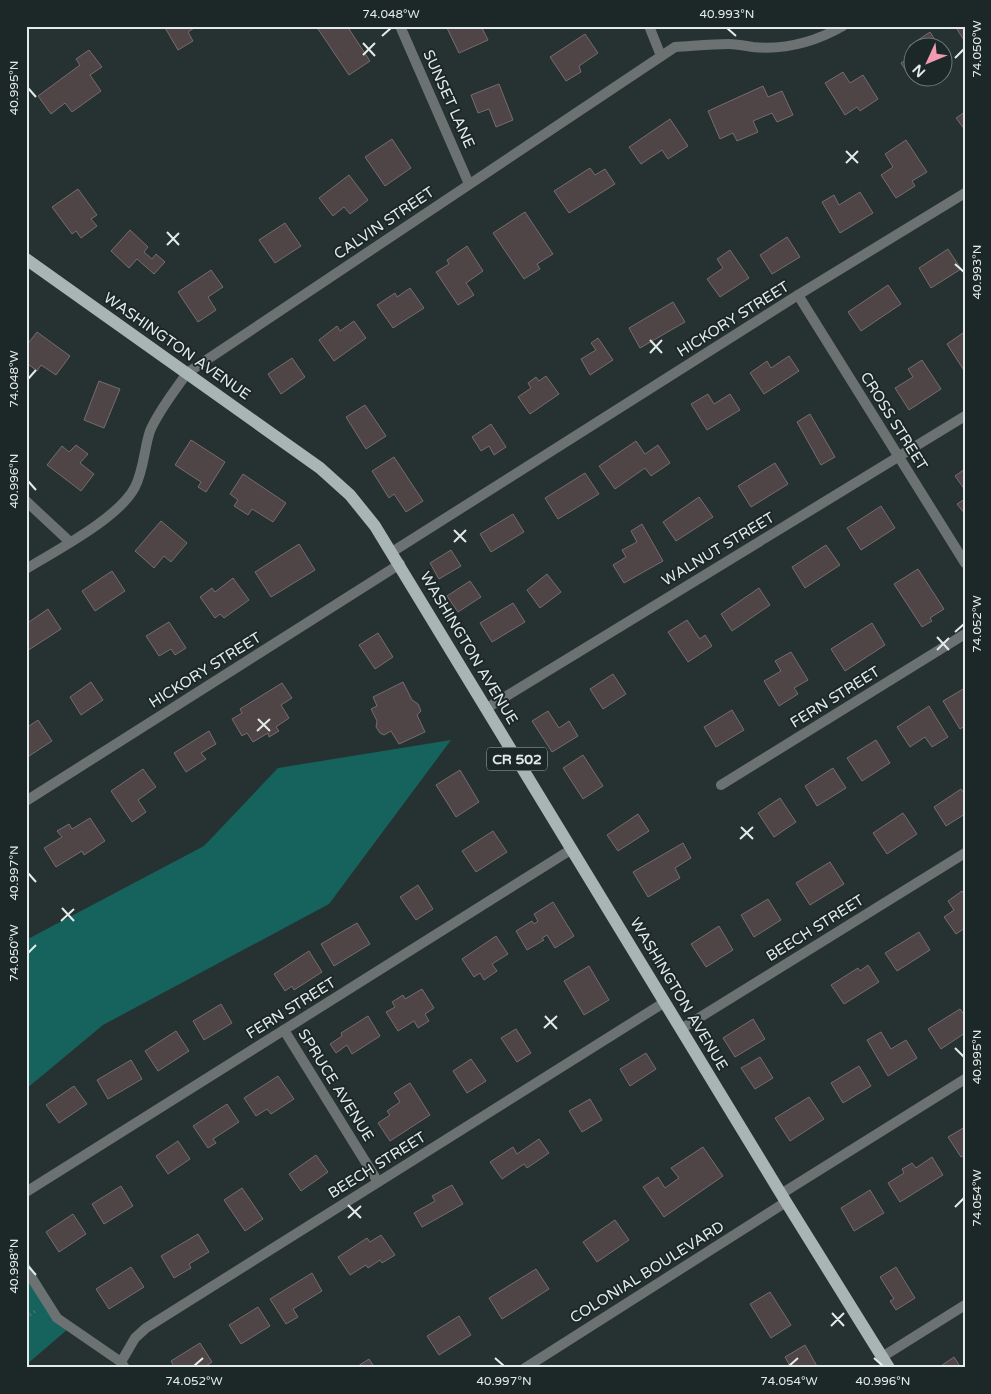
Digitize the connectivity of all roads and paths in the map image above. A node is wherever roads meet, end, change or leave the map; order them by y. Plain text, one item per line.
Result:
1 (400, 26) edge
2 (649, 26) edge
3 (843, 26) edge
4 (661, 56) junction
5 (469, 184) junction
6 (965, 193) edge
7 (26, 259) edge
8 (798, 295) junction
9 (187, 373) junction
10 (965, 416) edge
11 (898, 456) junction
12 (26, 501) edge
13 (70, 542) junction
14 (392, 552) junction
15 (965, 563) edge
16 (400, 564) junction
17 (26, 569) edge
18 (965, 634) edge
19 (486, 708) junction
20 (721, 785) dead end
21 (26, 800) edge
22 (572, 849) junction
23 (965, 853) edge
24 (665, 1002) junction
25 (681, 1029) junction
26 (284, 1030) junction
27 (965, 1079) edge
28 (378, 1182) junction
29 (26, 1192) edge
30 (784, 1198) junction
31 (26, 1269) edge
32 (965, 1304) edge
33 (882, 1356) junction
34 (123, 1365) edge
35 (525, 1368) edge
36 (889, 1368) edge

1 - 5 street, SUNSET LANE
2 - 4 street
3 - 4 street, CALVIN STREET
4 - 5 street, CALVIN STREET
5 - 9 street, CALVIN STREET
6 - 8 street, HICKORY STREET
7 - 9 main road, WASHINGTON AVENUE / CR 502
8 - 11 street, CROSS STREET
8 - 14 street, HICKORY STREET
9 - 13 street, CALVIN STREET
9 - 14 main road, WASHINGTON AVENUE / CR 502
10 - 11 street, WALNUT STREET
11 - 15 street, CROSS STREET
11 - 19 street, WALNUT STREET
12 - 13 street
13 - 17 street, CALVIN STREET
14 - 16 main road, WASHINGTON AVENUE / CR 502
16 - 19 main road, WASHINGTON AVENUE / CR 502
16 - 21 street, HICKORY STREET
18 - 20 street, FERN STREET
19 - 22 main road, WASHINGTON AVENUE / CR 502
22 - 24 main road, WASHINGTON AVENUE / CR 502
22 - 26 street, FERN STREET
23 - 25 street, BEECH STREET
24 - 25 main road, WASHINGTON AVENUE / CR 502
24 - 28 street, BEECH STREET
25 - 30 main road, WASHINGTON AVENUE / CR 502
26 - 28 street, SPRUCE AVENUE
26 - 29 street, FERN STREET
27 - 30 street, COLONIAL BOULEVARD
28 - 34 street, BEECH STREET
30 - 33 main road, WASHINGTON AVENUE / CR 502
30 - 35 street, COLONIAL BOULEVARD
31 - 34 street
32 - 33 street
33 - 36 main road, WASHINGTON AVENUE / CR 502

